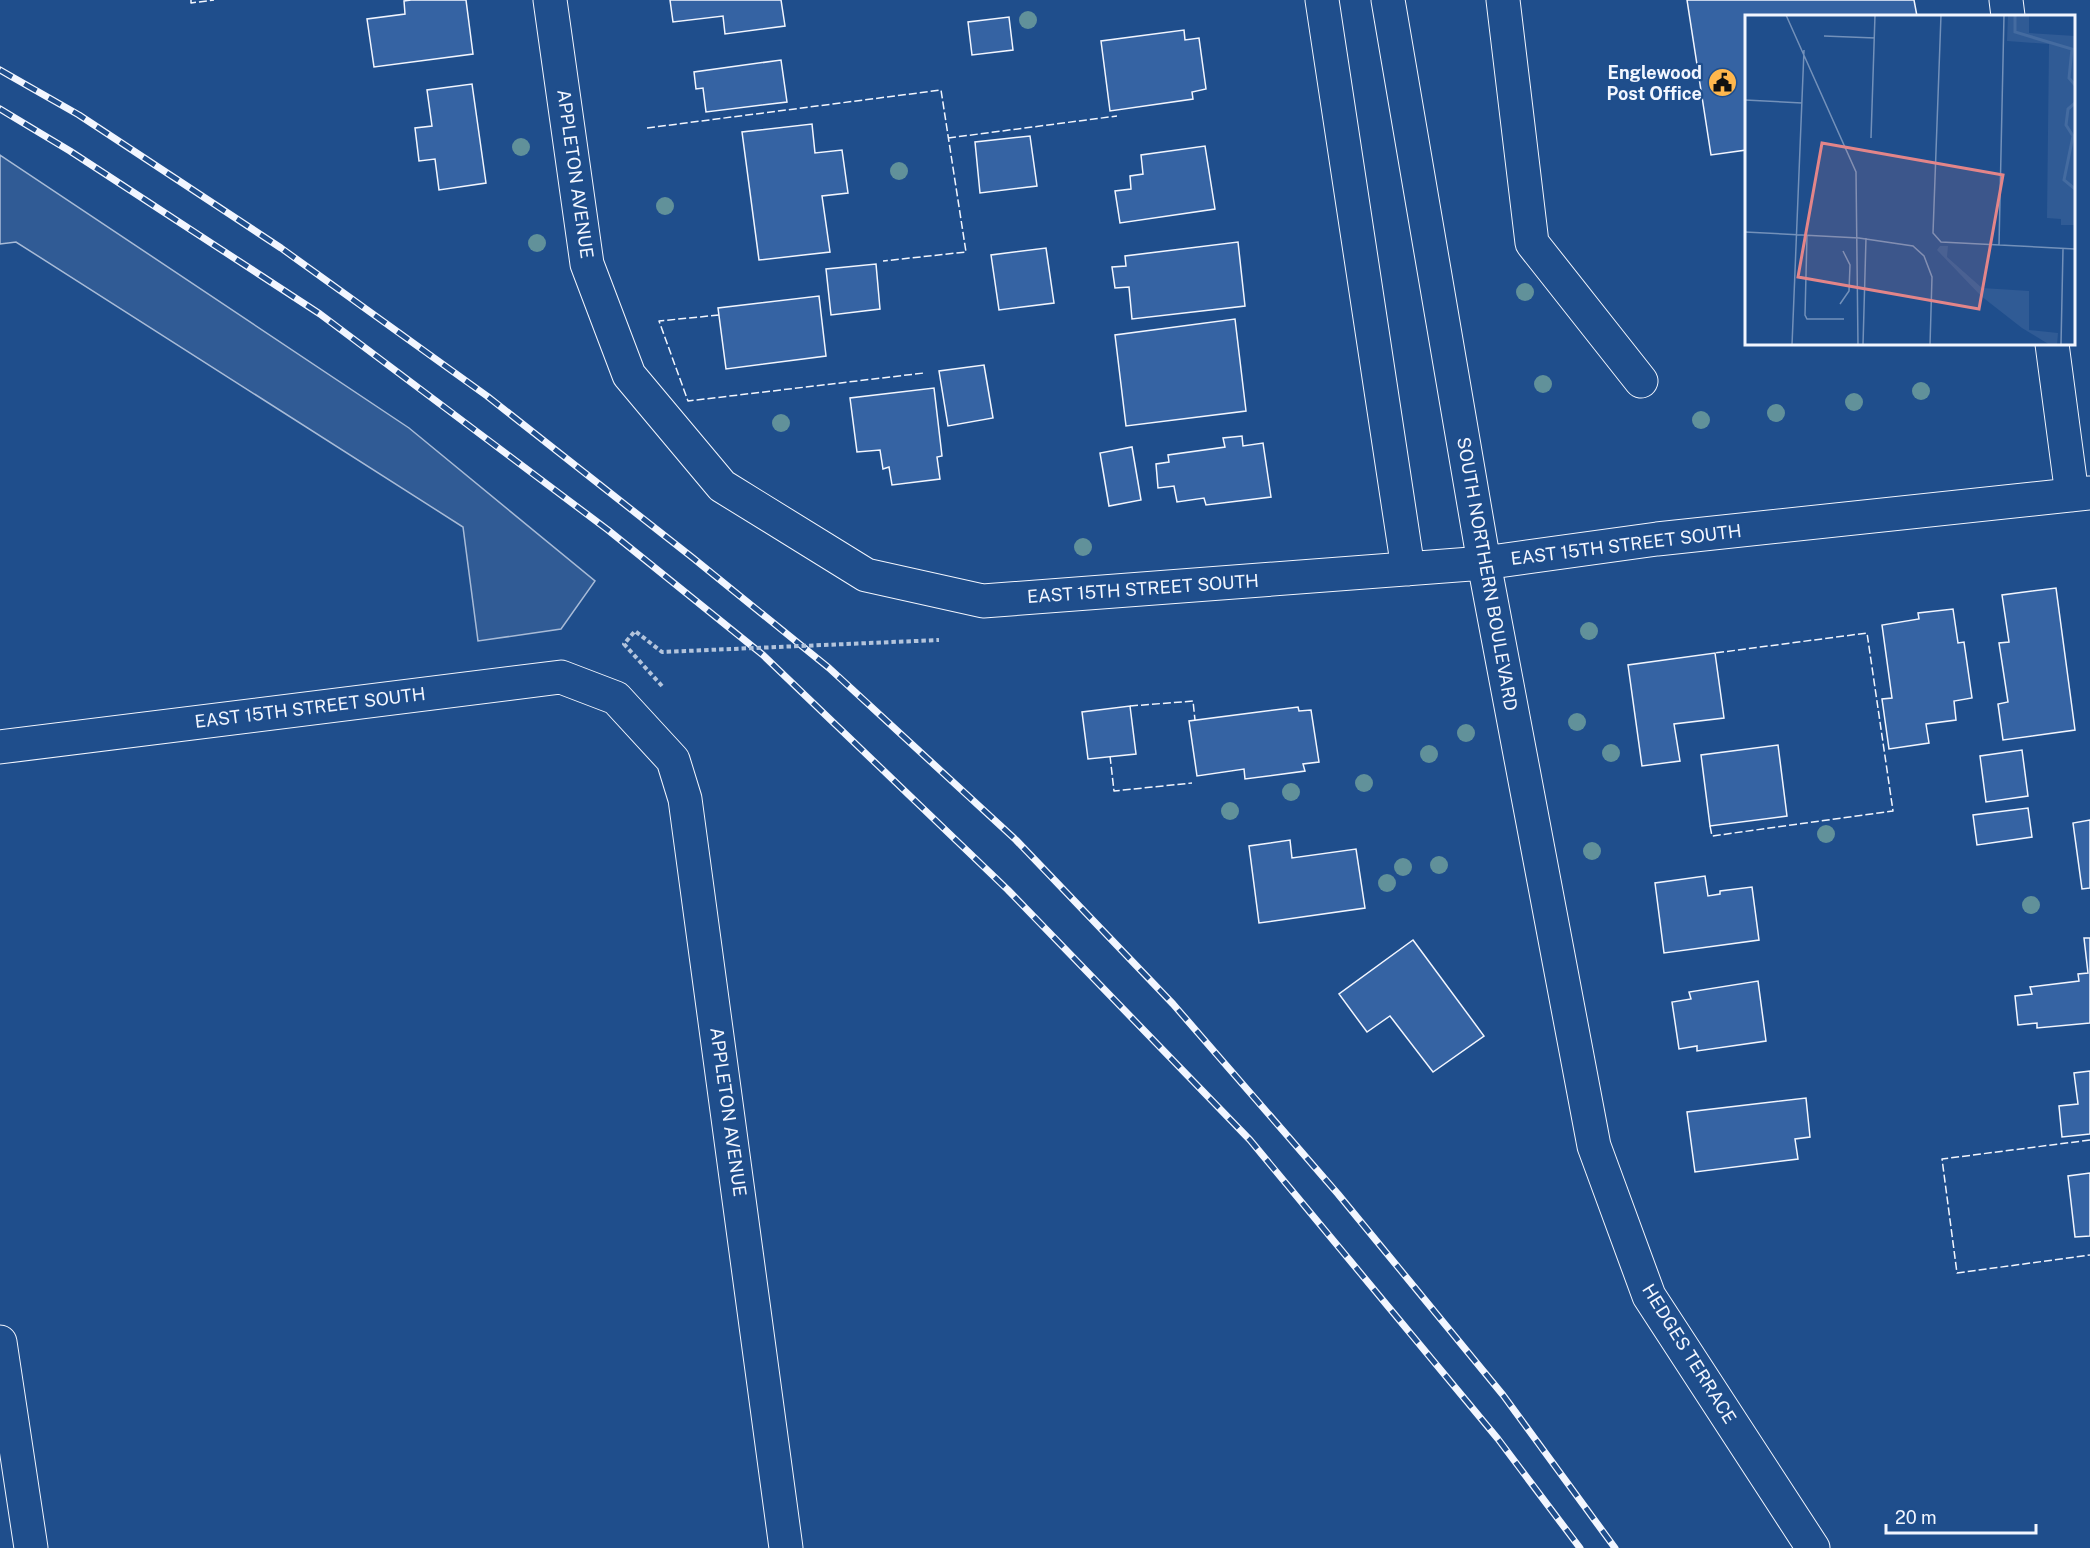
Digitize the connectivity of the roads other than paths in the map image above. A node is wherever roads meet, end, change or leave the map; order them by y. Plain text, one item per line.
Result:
1 (550, 0) edge
2 (1322, 0) edge
3 (1388, 0) edge
4 (1503, 0) edge
5 (2006, 0) edge
6 (2008, 15) edge
7 (2052, 345) edge
8 (1641, 381) dead end
9 (2081, 494) edge
10 (1484, 563) junction
11 (1408, 569) junction
12 (983, 602) joint
13 (616, 698) joint
14 (0, 747) edge
15 (1594, 1146) joint
16 (0, 1342) edge
17 (32, 1548) edge
18 (786, 1548) edge
19 (1813, 1548) edge

1 - 12 street, APPLETON AVENUE
2 - 11 street
3 - 10 street, SOUTH NORTHERN BOULEVARD
4 - 8 street
5 - 6 street
7 - 9 street
9 - 10 street, EAST 15TH STREET SOUTH
10 - 11 street, EAST 15TH STREET SOUTH
10 - 15 street, SOUTH NORTHERN BOULEVARD
11 - 12 street, EAST 15TH STREET SOUTH
13 - 14 street, EAST 15TH STREET SOUTH
13 - 18 street, APPLETON AVENUE
15 - 19 street, HEDGES TERRACE
16 - 17 street

